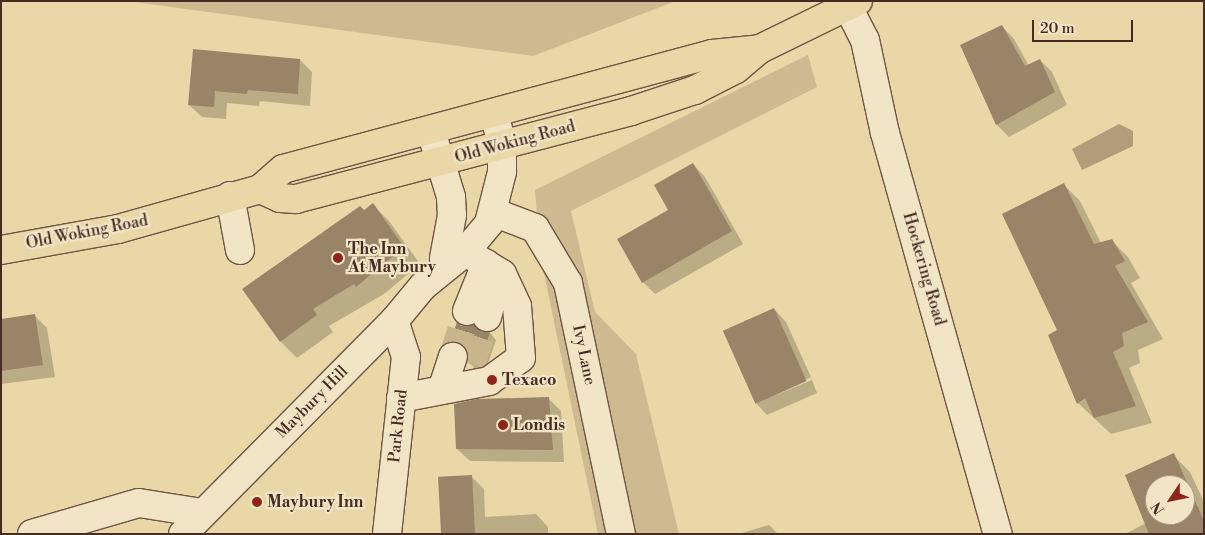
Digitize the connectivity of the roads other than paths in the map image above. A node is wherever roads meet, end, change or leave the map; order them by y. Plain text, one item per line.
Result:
1 (853, 4) edge
2 (760, 49) junction
3 (494, 113) junction
4 (431, 131) junction
5 (502, 145) junction
6 (442, 162) junction
7 (260, 189) junction
8 (230, 196) junction
9 (493, 212) junction
10 (1, 250) edge
11 (240, 250) dead end
12 (474, 257) junction
13 (477, 314) tunnel mouth
14 (394, 321) junction
15 (402, 398) junction
16 (202, 513) junction
17 (32, 534) edge
18 (182, 534) edge
19 (387, 534) edge
20 (621, 534) edge
21 (998, 534) edge

1 - 2 main road, Old Woking Road
1 - 21 street, Hockering Road
2 - 3 main road, Old Woking Road
2 - 5 main road, Old Woking Road
3 - 4 main road, Old Woking Road
3 - 5 street, Maybury Hill
4 - 6 street
4 - 7 main road, Old Woking Road
5 - 6 main road, Old Woking Road
5 - 9 street, Maybury Hill
6 - 7 main road, Old Woking Road
6 - 12 street
7 - 8 main road, Old Woking Road
8 - 10 main road, Old Woking Road
8 - 11 street
9 - 12 street, Maybury Hill
9 - 20 street, Ivy Lane
12 - 13 street
12 - 14 street, Maybury Hill
12 - 15 street
14 - 15 street, Park Road
14 - 16 street, Maybury Hill
15 - 19 street, Park Road
16 - 17 street
16 - 18 street, Maybury Hill

